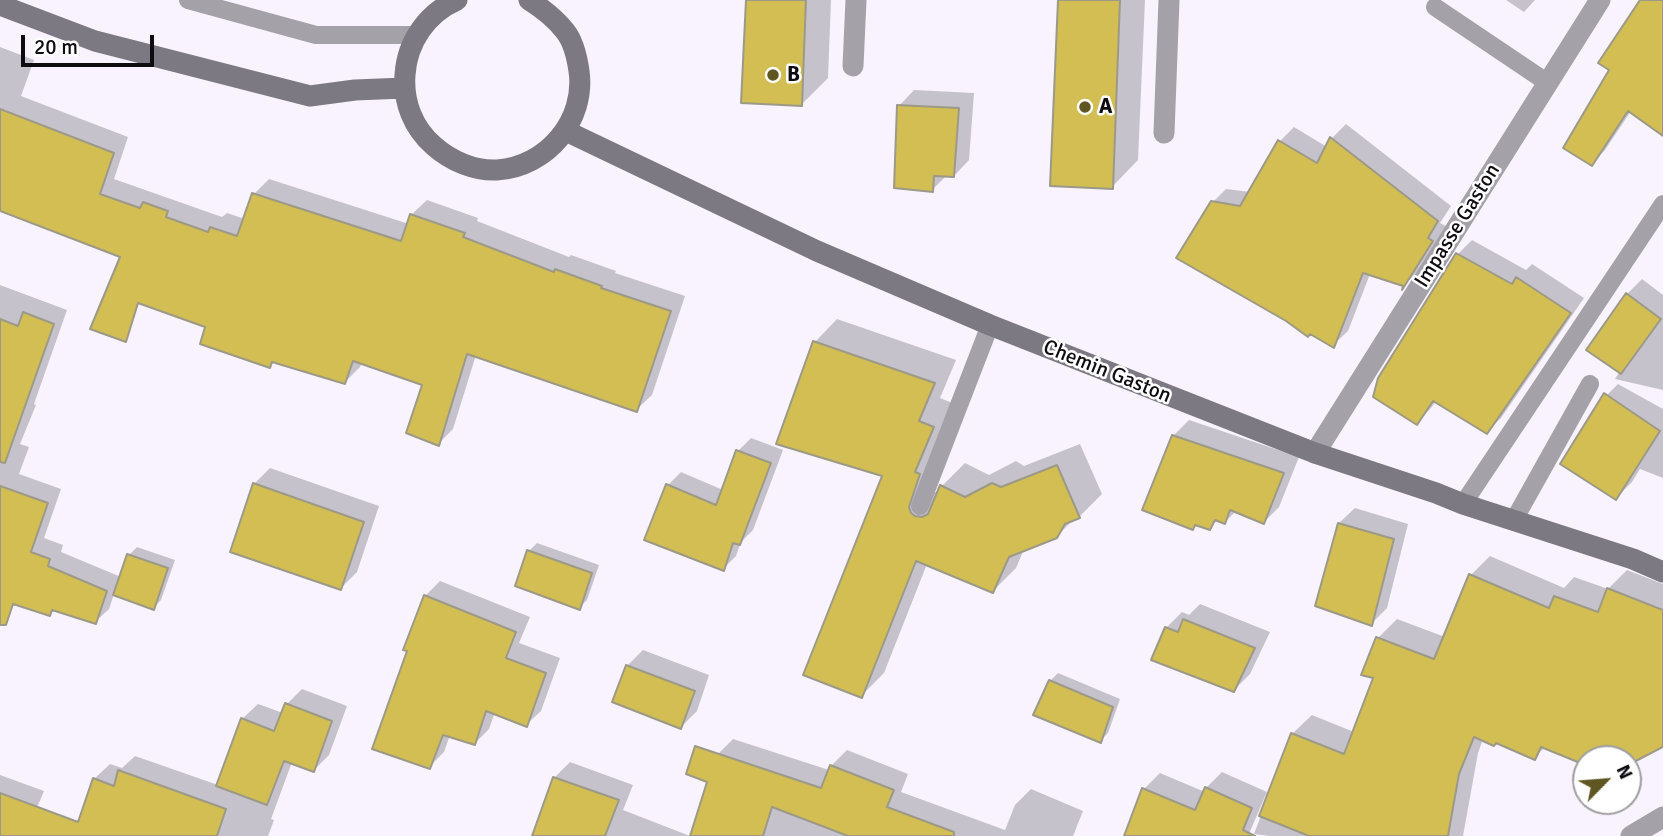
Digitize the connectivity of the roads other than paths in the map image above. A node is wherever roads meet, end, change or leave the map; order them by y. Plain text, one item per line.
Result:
1 (188, 0) edge
2 (457, 0) edge
3 (529, 0) edge
4 (856, 0) edge
5 (1169, 0) edge
6 (1600, 0) edge
7 (0, 5) edge
8 (1435, 7) dead end
9 (416, 35) junction
10 (853, 66) dead end
11 (1548, 83) junction
12 (404, 88) junction
13 (566, 131) junction
14 (1164, 133) dead end
15 (1663, 204) edge
16 (990, 325) junction
17 (1590, 384) dead end
18 (1315, 453) junction
19 (1463, 505) junction
20 (920, 506) dead end
21 (1514, 520) junction
22 (1663, 572) edge
23 (1663, 817) edge
24 (1631, 836) edge

1 - 9 lane
2 - 9 street
3 - 13 street
4 - 10 street
5 - 14 street
6 - 11 street, Impasse Gaston
7 - 12 street
8 - 11 lane
9 - 12 street
11 - 18 street, Impasse Gaston
12 - 13 street
13 - 16 street, Chemin Gaston
15 - 19 lane
16 - 18 street, Chemin Gaston
16 - 20 lane
17 - 21 lane
18 - 19 street, Chemin Gaston
19 - 21 street, Chemin Gaston
21 - 22 street, Chemin Gaston
23 - 24 street

